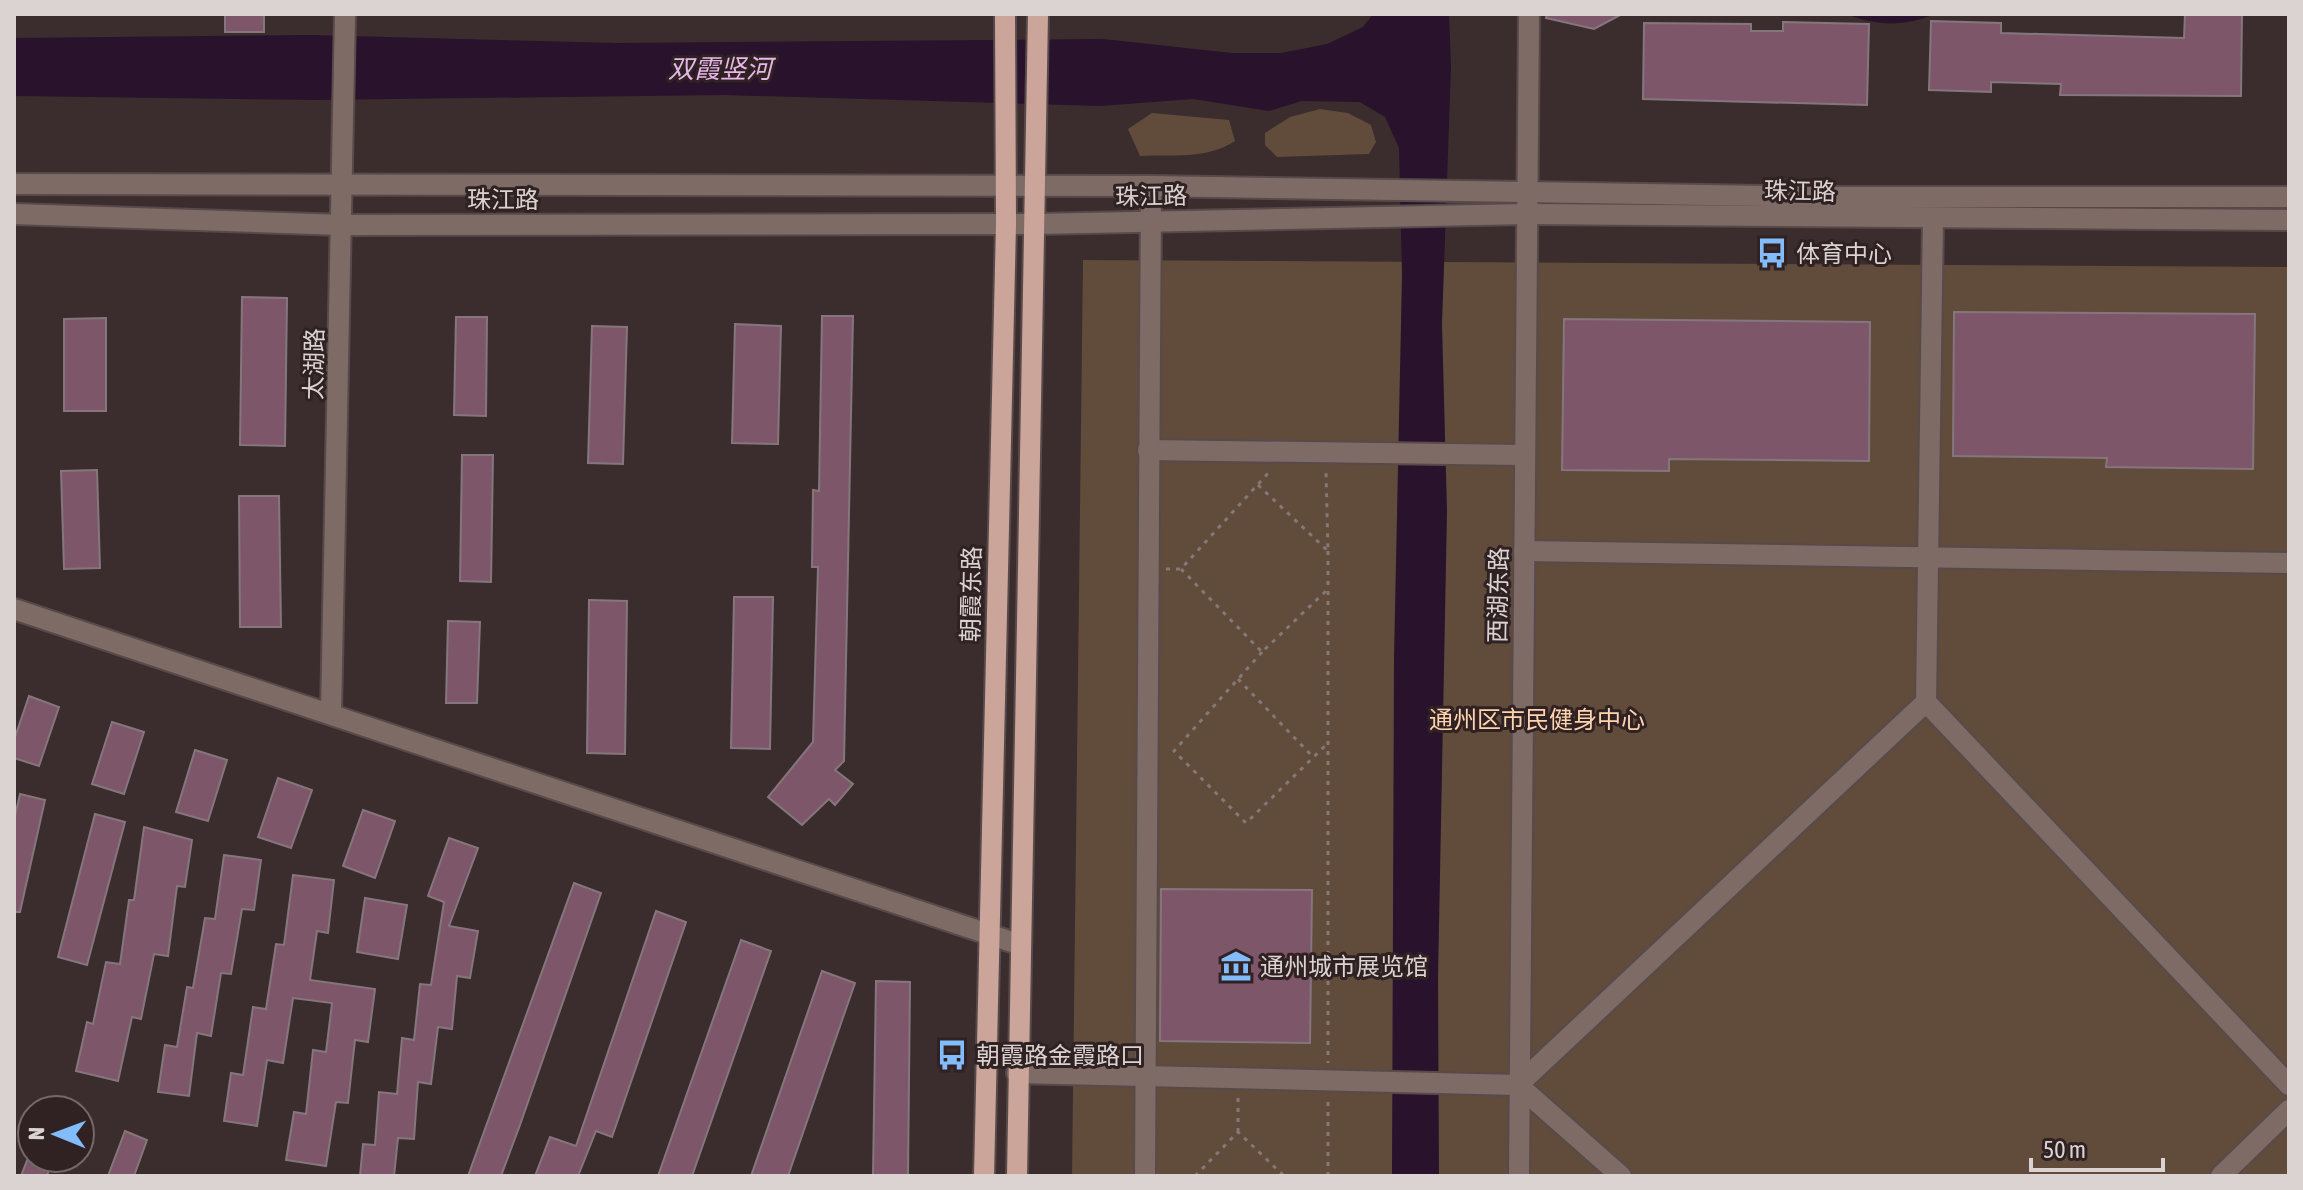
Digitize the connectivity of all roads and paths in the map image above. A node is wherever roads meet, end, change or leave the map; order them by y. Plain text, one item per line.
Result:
1 (1005, 14) edge
2 (1038, 14) edge
3 (1529, 14) edge
4 (345, 20) edge
5 (14, 184) edge
6 (344, 185) junction
7 (1151, 186) junction
8 (1036, 187) junction
9 (1004, 188) junction
10 (1529, 192) junction
11 (2289, 197) edge
12 (14, 214) edge
13 (1528, 214) junction
14 (1933, 218) junction
15 (2289, 220) edge
16 (1006, 224) junction
17 (1035, 224) junction
18 (343, 225) junction
19 (1148, 450) junction
20 (1271, 450) junction
21 (1325, 452) junction
22 (1524, 455) junction
23 (1258, 485) junction
24 (1328, 551) junction
25 (1524, 551) junction
26 (1926, 557) junction
27 (2289, 563) edge
28 (1150, 569) junction
29 (1181, 569) junction
30 (1328, 589) junction
31 (14, 609) edge
32 (1262, 652) junction
33 (1238, 679) junction
34 (1926, 702) junction
35 (331, 714) junction
36 (1328, 743) junction
37 (1314, 757) junction
38 (989, 935) junction
39 (1018, 944) junction
40 (1017, 1073) junction
41 (1146, 1076) junction
42 (1239, 1078) junction
43 (1328, 1080) junction
44 (1518, 1085) junction
45 (2289, 1085) edge
46 (2289, 1110) edge
47 (1238, 1132) junction
48 (984, 1176) edge
49 (1017, 1176) edge
50 (1145, 1176) edge
51 (1195, 1176) edge
52 (1284, 1176) edge
53 (1328, 1176) edge
54 (1519, 1176) edge
55 (1621, 1176) edge
56 (2221, 1176) edge

1 - 9 main road, 朝霞东路
2 - 8 main road
3 - 10 street, 西湖东路
4 - 6 street, 太湖路
5 - 6 street, 珠江路
6 - 9 street, 珠江路
6 - 18 street, 太湖路
7 - 8 street, 珠江路
7 - 10 street, 珠江路
7 - 19 street
8 - 9 street, 珠江路
8 - 17 main road
9 - 16 main road, 朝霞东路
10 - 11 street, 珠江路
10 - 13 street, 西湖东路
12 - 18 street, 珠江路
13 - 14 street, 珠江路
13 - 17 street, 珠江路
13 - 22 street, 西湖东路
14 - 15 street, 珠江路
14 - 26 street
16 - 17 street, 珠江路
16 - 18 street, 珠江路
16 - 38 main road, 朝霞东路
17 - 39 main road
18 - 35 street, 太湖路
19 - 20 street
19 - 28 street
20 - 21 street
20 - 23 path
21 - 22 street
21 - 24 path
22 - 25 street, 西湖东路
23 - 24 path
23 - 29 path
24 - 30 path
25 - 26 street
25 - 44 street, 西湖东路
26 - 27 street
26 - 34 street
28 - 29 path
28 - 41 street
29 - 32 path
30 - 32 path
30 - 36 path
31 - 35 street
32 - 33 path
33 - 37 path
33 - 37 path
34 - 44 street
34 - 45 street
35 - 38 street
36 - 37 path
36 - 43 path
38 - 39 street
38 - 48 main road, 朝霞东路
39 - 40 main road
40 - 41 street
40 - 49 main road
41 - 42 street
41 - 50 street
42 - 43 street
42 - 47 path
43 - 44 street
43 - 53 path
44 - 54 street, 西湖东路
44 - 55 street
46 - 56 street
47 - 51 path
47 - 52 path

